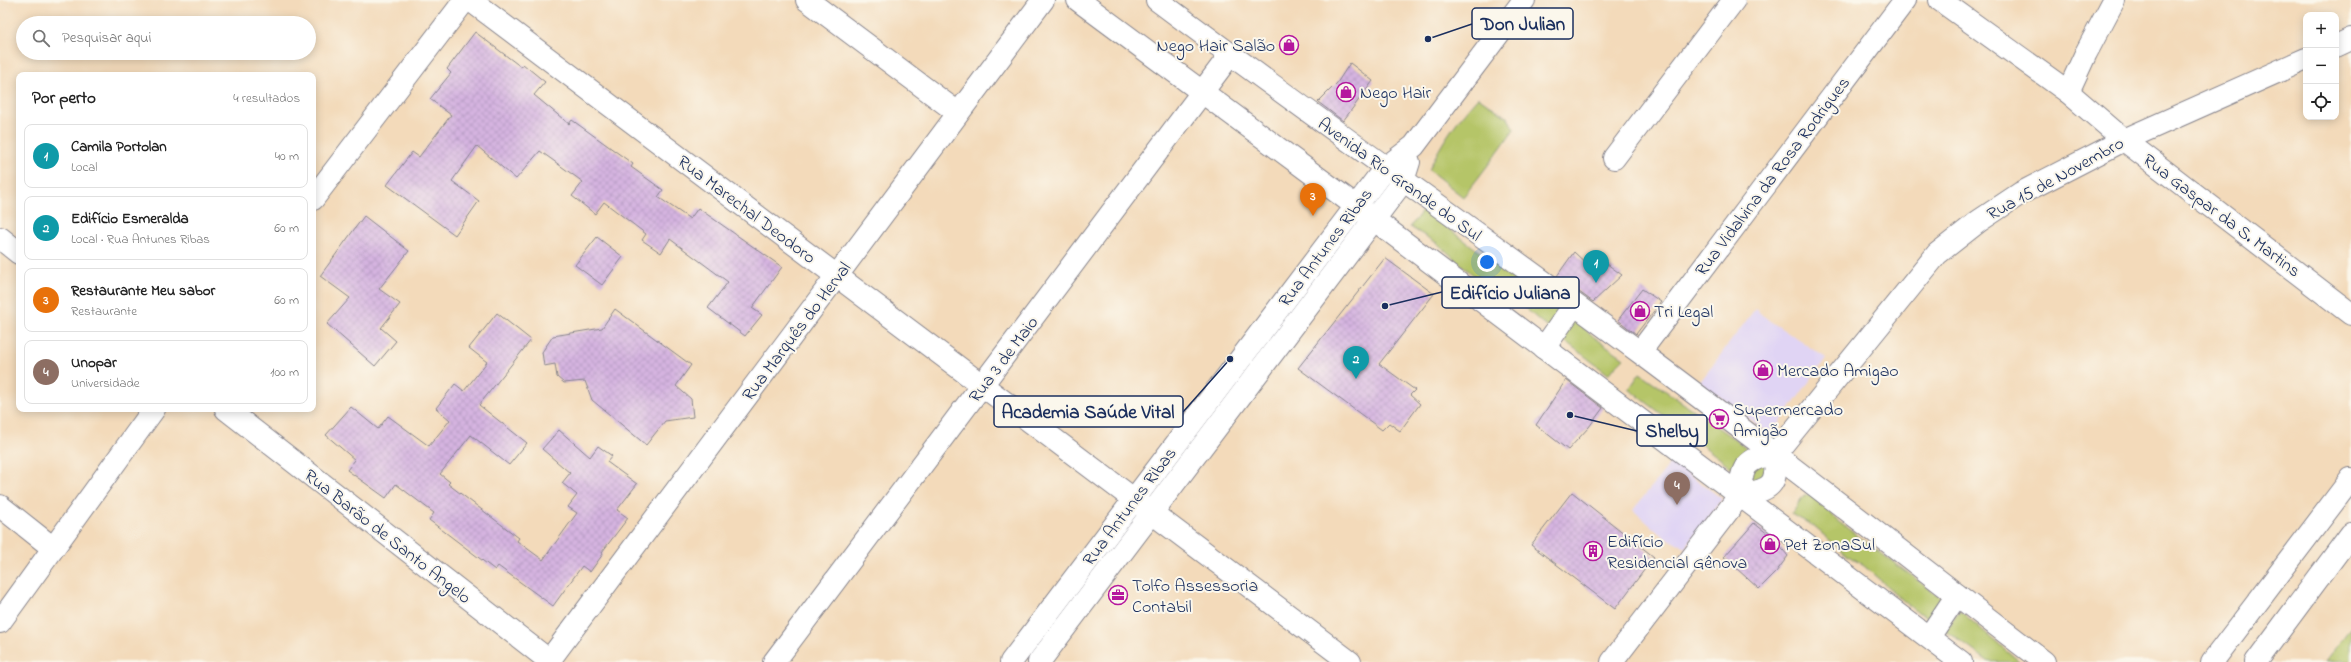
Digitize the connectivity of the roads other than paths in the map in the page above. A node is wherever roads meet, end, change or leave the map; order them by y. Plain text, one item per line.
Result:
1 (465, 0) edge
2 (470, 0) edge
3 (807, 0) edge
4 (1043, 0) edge
5 (1078, 0) edge
6 (1157, 0) edge
7 (1734, 0) edge
8 (1905, 0) edge
9 (1940, 0) edge
10 (2114, 0) edge
11 (1519, 2) edge
12 (2351, 39) edge
13 (2339, 45) edge
14 (1230, 55) junction
15 (2303, 60) edge
16 (1202, 92) junction
17 (2068, 92) junction
18 (958, 113) junction
19 (2124, 140) junction
20 (1414, 146) junction
21 (1614, 158) dead end
22 (1385, 168) junction
23 (1403, 181) junction
24 (316, 195) edge
25 (1356, 206) junction
26 (1373, 219) junction
27 (0, 238) edge
28 (16, 251) edge
29 (836, 277) junction
30 (1574, 305) junction
31 (2351, 314) edge
32 (1544, 348) junction
33 (1640, 352) junction
34 (982, 387) junction
35 (152, 412) edge
36 (230, 412) edge
37 (1775, 454) junction
38 (2351, 480) edge
39 (1740, 495) junction
40 (0, 506) edge
41 (1142, 506) junction
42 (2351, 534) edge
43 (53, 548) junction
44 (2282, 571) junction
45 (2308, 590) junction
46 (1957, 595) junction
47 (0, 622) edge
48 (1929, 637) junction
49 (549, 662) edge
50 (774, 662) edge
51 (1011, 662) edge
52 (1039, 662) edge
53 (1350, 662) edge
54 (1612, 662) edge
55 (1961, 662) edge
56 (2044, 662) edge
57 (2212, 662) edge
58 (2256, 662) edge

1 - 24 street
2 - 29 street, Rua Marechal Deodoro
3 - 18 street
4 - 18 street, Rua Marquês do Herval
5 - 16 street
6 - 14 street, Avenida Rio Grande do Sul
7 - 21 street
8 - 33 street, Rua Vidalvina da Rosa Rodrigues
9 - 17 street, Rua Gaspar da S. Martins
10 - 17 street
11 - 20 street, Rua Antunes Ribas
12 - 13 street
14 - 16 street, Rua 3 de Maio
14 - 22 street, Avenida Rio Grande do Sul
15 - 19 street, Rua 15 de Novembro
16 - 25 street
16 - 34 street, Rua 3 de Maio
17 - 19 street, Rua Gaspar da S. Martins
18 - 29 street, Rua Marquês do Herval
19 - 31 street, Rua Gaspar da S. Martins
19 - 37 street, Rua 15 de Novembro
20 - 22 street, Rua Antunes Ribas
20 - 23 street, Rua Antunes Ribas
22 - 23 street, Avenida Rio Grande do Sul
22 - 25 street, Rua Antunes Ribas
23 - 26 street, Rua Antunes Ribas
23 - 30 street, Avenida Rio Grande do Sul
25 - 26 street
25 - 41 street, Rua Antunes Ribas
26 - 32 street
26 - 41 street, Rua Antunes Ribas
27 - 28 street
29 - 34 street, Rua Marechal Deodoro
29 - 49 street, Rua Marquês do Herval
30 - 32 street
30 - 33 street, Avenida Rio Grande do Sul
32 - 39 street
33 - 37 street, Avenida Rio Grande do Sul
34 - 41 street, Rua Marechal Deodoro
34 - 50 street, Rua 3 de Maio
35 - 43 street
36 - 49 street, Rua Barão de Santo Angelo
37 - 39 street
37 - 39 street
37 - 46 street, Avenida Rio Grande do Sul
38 - 44 street
39 - 48 street
39 - 54 street
40 - 43 street
41 - 51 street, Rua Antunes Ribas
41 - 52 street, Rua Antunes Ribas
41 - 53 street, Rua Marechal Deodoro
42 - 45 street
43 - 47 street
44 - 45 street
44 - 57 street
45 - 58 street
46 - 48 street
46 - 56 street, Avenida Rio Grande do Sul
48 - 55 street

